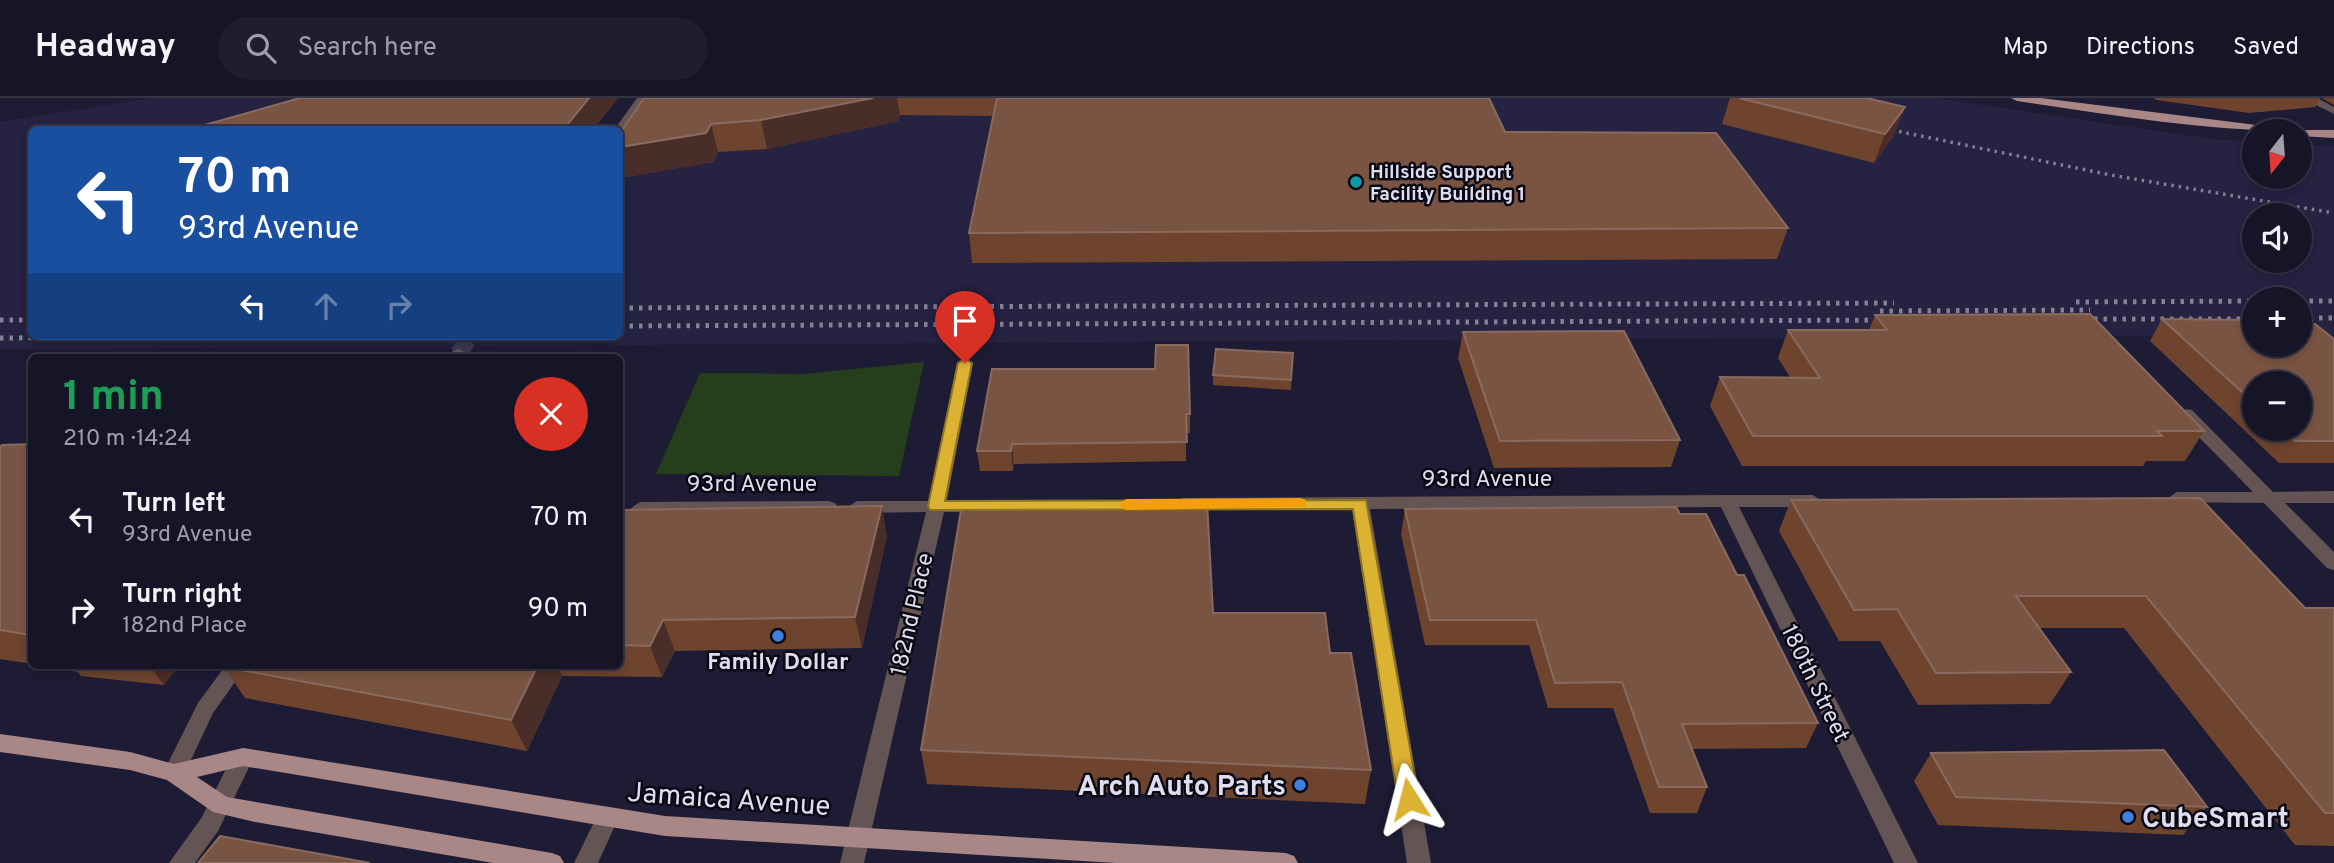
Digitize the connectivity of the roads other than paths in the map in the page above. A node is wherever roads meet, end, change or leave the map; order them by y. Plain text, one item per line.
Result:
1 (643, 98) edge
2 (2017, 98) edge
3 (2054, 98) edge
4 (2308, 98) edge
5 (2066, 105) junction
6 (2334, 111) edge
7 (2242, 125) edge
8 (623, 126) edge
9 (2312, 133) edge
10 (2334, 134) edge
11 (965, 363) dead end
12 (2170, 398) edge
13 (2334, 497) edge
14 (2270, 498) junction
15 (2153, 499) edge
16 (1727, 501) junction
17 (1837, 501) edge
18 (1360, 503) junction
19 (1170, 504) edge
20 (1008, 505) edge
21 (936, 506) junction
22 (640, 508) edge
23 (2334, 563) edge
24 (234, 669) edge
25 (0, 743) edge
26 (243, 757) junction
27 (174, 773) junction
28 (221, 805) junction
29 (607, 819) junction
30 (859, 837) junction
31 (1063, 856) edge
32 (181, 863) edge
33 (552, 863) edge
34 (586, 863) edge
35 (852, 863) edge
36 (1286, 863) edge
37 (1419, 863) edge
38 (1906, 863) edge

1 - 8 street
2 - 5 main road
3 - 5 street
4 - 6 street
5 - 7 main road
9 - 10 main road
11 - 21 street, 182nd Place
12 - 14 street
13 - 14 street
14 - 15 street
14 - 23 street
16 - 17 street, 93rd Avenue
16 - 18 street, 93rd Avenue
16 - 38 street, 180th Street
18 - 19 street, 93rd Avenue
18 - 37 street
20 - 21 street, 93rd Avenue
21 - 22 street, 93rd Avenue
21 - 30 street, 182nd Place
24 - 27 street
25 - 27 main road, Jamaica Avenue
26 - 27 main road, Jamaica Avenue
26 - 28 street
26 - 29 main road, Jamaica Avenue
27 - 28 main road, Jamaica Avenue
28 - 32 street
28 - 33 main road, Jamaica Avenue
29 - 30 main road, Jamaica Avenue
29 - 34 street
30 - 31 main road, Jamaica Avenue
30 - 35 street, 182nd Place
31 - 36 main road, Jamaica Avenue

